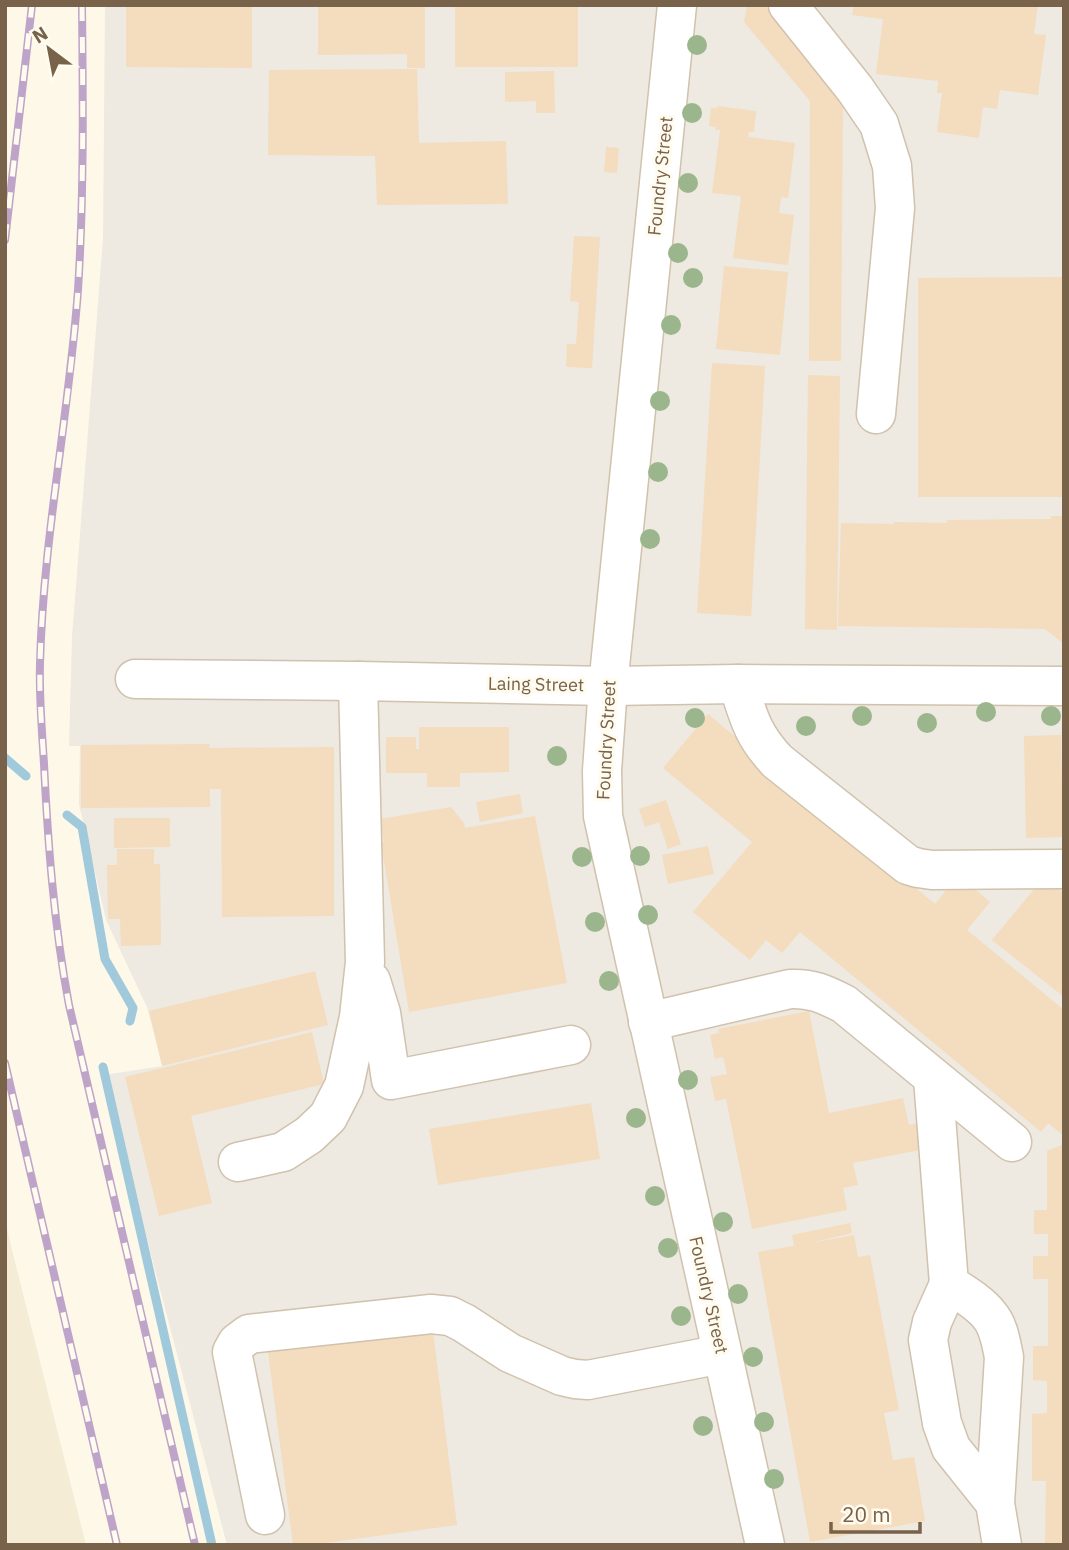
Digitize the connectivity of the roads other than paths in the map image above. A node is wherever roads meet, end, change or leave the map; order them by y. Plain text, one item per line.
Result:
1 (677, 5) edge
2 (788, 5) edge
3 (876, 414) dead end
4 (135, 679) dead end
5 (358, 681) junction
6 (738, 684) junction
7 (608, 686) junction
8 (1064, 686) edge
9 (1064, 869) edge
10 (365, 962) junction
11 (648, 1022) junction
12 (571, 1045) dead end
13 (933, 1078) junction
14 (391, 1080) junction
15 (344, 1086) junction
16 (1012, 1142) dead end
17 (238, 1162) dead end
18 (949, 1284) junction
19 (722, 1354) junction
20 (995, 1503) junction
21 (265, 1515) dead end
22 (765, 1545) edge
23 (1002, 1545) edge

1 - 7 street, Foundry Street
2 - 3 street
4 - 5 street, Laing Street
5 - 7 street, Laing Street
5 - 10 street
6 - 7 street, Laing Street
6 - 8 street, Laing Street
6 - 9 street
7 - 11 street, Foundry Street
10 - 14 street
10 - 15 street
11 - 13 street
11 - 19 street, Foundry Street
12 - 14 street
13 - 16 street
13 - 18 street
14 - 15 street
15 - 17 street
18 - 20 street
18 - 20 street
19 - 21 street
19 - 22 street, Foundry Street
20 - 23 street

